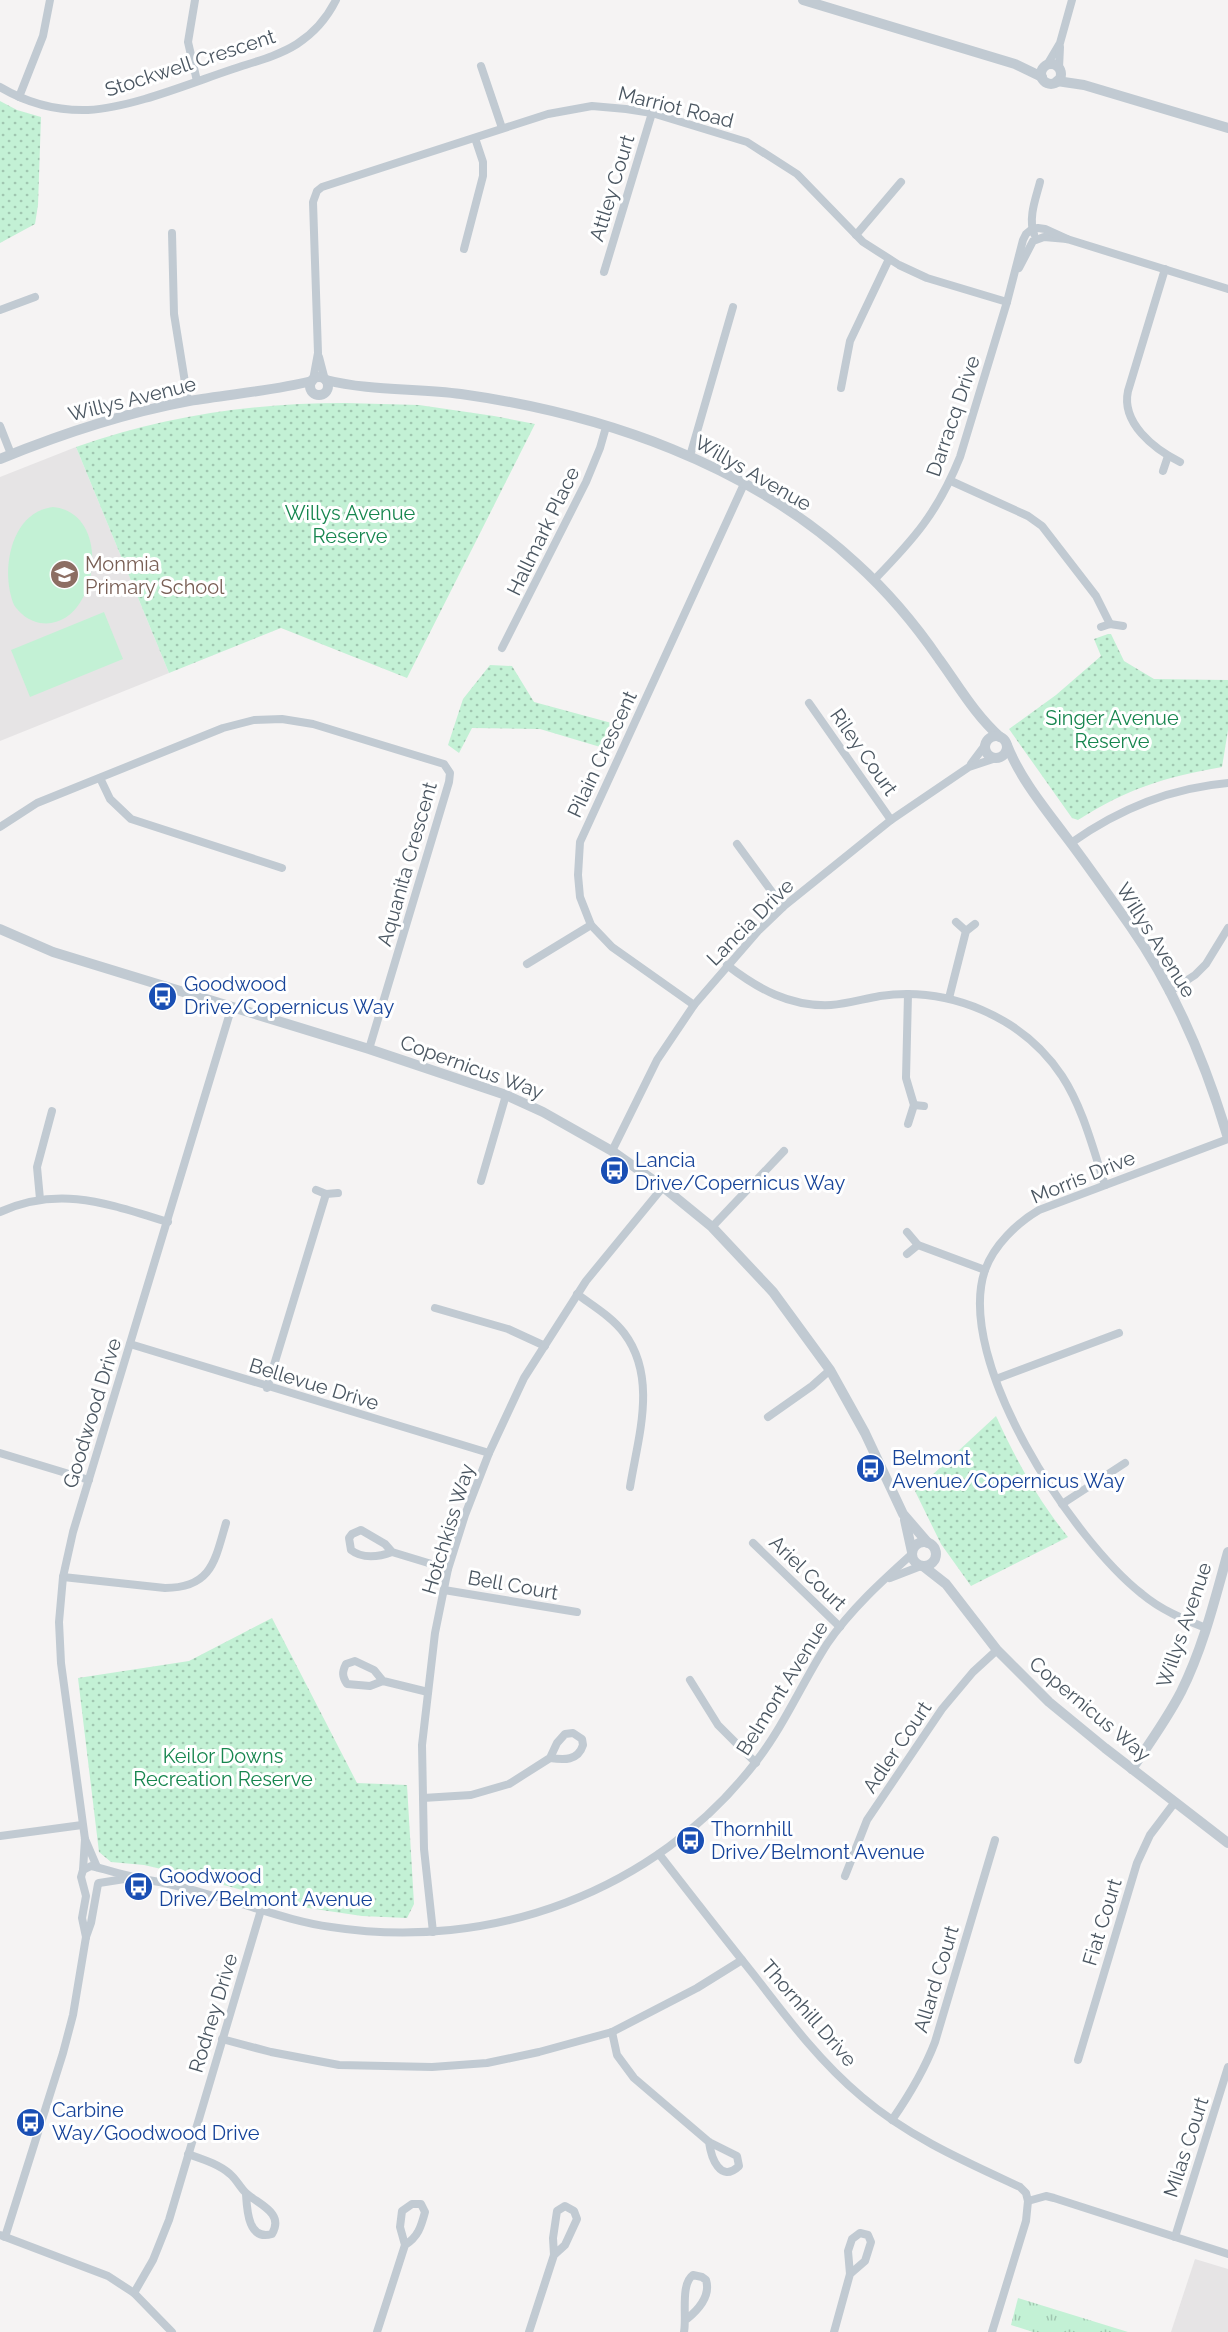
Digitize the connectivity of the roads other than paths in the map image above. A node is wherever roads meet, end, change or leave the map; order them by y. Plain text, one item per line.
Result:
1 (50, 0) edge
2 (195, 0) edge
3 (336, 0) edge
4 (803, 0) edge
5 (1072, 0) edge
6 (1060, 43) junction
7 (1015, 64) junction
8 (1047, 65) junction
9 (481, 66) dead end
10 (1059, 69) junction
11 (1042, 77) junction
12 (197, 81) junction
13 (1057, 81) junction
14 (1084, 85) junction
15 (0, 87) edge
16 (19, 97) junction
17 (652, 113) junction
18 (1228, 128) edge
19 (502, 129) junction
20 (475, 138) junction
21 (901, 182) dead end
22 (1040, 182) dead end
23 (1032, 229) junction
24 (172, 233) dead end
25 (856, 236) junction
26 (1036, 239) junction
27 (1066, 239) junction
28 (464, 249) dead end
29 (889, 259) junction
30 (1165, 269) junction
31 (604, 272) dead end
32 (1014, 277) junction
33 (1228, 288) edge
34 (35, 297) dead end
35 (1007, 302) junction
36 (733, 307) dead end
37 (0, 310) edge
38 (318, 353) junction
39 (325, 380) junction
40 (313, 381) junction
41 (368, 387) junction
42 (841, 388) dead end
43 (276, 389) junction
44 (320, 393) junction
45 (188, 401) junction
46 (0, 426) edge
47 (606, 427) junction
48 (11, 454) junction
49 (690, 456) junction
50 (1168, 456) junction
51 (0, 459) edge
52 (1180, 462) dead end
53 (1163, 471) dead end
54 (951, 481) junction
55 (744, 484) junction
56 (873, 580) junction
57 (1123, 626) dead end
58 (502, 648) dead end
59 (809, 702) dead end
60 (974, 709) junction
61 (1004, 741) junction
62 (986, 743) junction
63 (996, 758) junction
64 (969, 767) junction
65 (100, 778) junction
66 (1023, 778) junction
67 (1228, 783) edge
68 (891, 820) junction
69 (0, 827) edge
70 (1071, 843) junction
71 (737, 844) dead end
72 (282, 868) dead end
73 (783, 907) junction
74 (956, 922) dead end
75 (975, 924) dead end
76 (591, 925) junction
77 (1228, 928) edge
78 (0, 929) edge
79 (966, 931) junction
80 (527, 964) dead end
81 (727, 965) junction
82 (1169, 992) junction
83 (908, 994) junction
84 (949, 998) junction
85 (694, 1005) junction
86 (232, 1006) junction
87 (369, 1049) junction
88 (506, 1095) junction
89 (52, 1112) dead end
90 (908, 1124) dead end
91 (1228, 1139) edge
92 (612, 1151) junction
93 (784, 1151) dead end
94 (481, 1181) dead end
95 (1105, 1185) junction
96 (663, 1187) junction
97 (316, 1190) dead end
98 (338, 1193) dead end
99 (326, 1194) junction
100 (40, 1199) junction
101 (0, 1212) edge
102 (168, 1222) junction
103 (712, 1227) junction
104 (907, 1232) dead end
105 (918, 1245) junction
106 (907, 1254) dead end
107 (985, 1270) junction
108 (577, 1294) junction
109 (435, 1308) dead end
110 (1119, 1334) dead end
111 (130, 1344) junction
112 (545, 1346) junction
113 (830, 1370) junction
114 (996, 1379) junction
115 (267, 1388) junction
116 (768, 1417) dead end
117 (0, 1453) edge
118 (489, 1454) junction
119 (1125, 1463) dead end
120 (89, 1480) junction
121 (630, 1487) dead end
122 (1062, 1504) junction
123 (903, 1514) junction
124 (226, 1523) dead end
125 (753, 1543) dead end
126 (928, 1543) junction
127 (392, 1552) junction
128 (1228, 1552) edge
129 (912, 1553) junction
130 (936, 1554) junction
131 (922, 1566) junction
132 (448, 1569) junction
133 (63, 1577) junction
134 (884, 1581) junction
135 (946, 1584) junction
136 (444, 1590) junction
137 (577, 1612) dead end
138 (840, 1626) junction
139 (1206, 1628) junction
140 (997, 1650) junction
141 (690, 1680) dead end
142 (383, 1682) dead end
143 (428, 1692) junction
144 (550, 1758) dead end
145 (756, 1763) junction
146 (1132, 1770) junction
147 (423, 1798) junction
148 (1175, 1802) junction
149 (82, 1825) junction
150 (0, 1836) edge
151 (85, 1839) junction
152 (995, 1840) dead end
153 (1228, 1843) edge
154 (658, 1854) junction
155 (97, 1868) junction
156 (83, 1870) junction
157 (845, 1875) dead end
158 (134, 1878) junction
159 (84, 1884) junction
160 (99, 1884) junction
161 (261, 1910) junction
162 (433, 1932) junction
163 (86, 1937) junction
164 (742, 1960) junction
165 (612, 2032) junction
166 (222, 2039) junction
167 (1078, 2060) dead end
168 (1228, 2067) edge
169 (892, 2120) junction
170 (709, 2142) dead end
171 (188, 2154) junction
172 (246, 2194) junction
173 (1028, 2201) junction
174 (2, 2236) edge
175 (1175, 2237) junction
176 (405, 2246) junction
177 (1228, 2254) edge
178 (554, 2255) junction
179 (850, 2274) dead end
180 (134, 2293) junction
181 (687, 2319) junction
182 (172, 2332) edge
183 (377, 2332) edge
184 (530, 2332) edge
185 (684, 2332) edge
186 (834, 2332) edge
187 (992, 2332) edge

1 - 16 street
2 - 12 street
3 - 12 street, Stockwell Crescent
4 - 7 street
5 - 6 street
6 - 8 street
6 - 10 street
7 - 8 street
7 - 11 street
8 - 10 street
8 - 11 street
9 - 19 street
10 - 13 street
10 - 14 street
11 - 13 street
12 - 16 street, Stockwell Crescent
13 - 14 street
14 - 18 street
15 - 16 street, Stockwell Crescent
17 - 19 street, Marriot Road
17 - 25 street, Marriot Road
17 - 31 street, Attley Court
19 - 20 street, Marriot Road
20 - 28 street
20 - 38 street, Marriot Road
21 - 25 street
22 - 23 street, Darracq Drive
23 - 26 street, Darracq Drive
23 - 27 street
23 - 32 street, Darracq Drive
24 - 45 street
25 - 29 street, Marriot Road
26 - 27 street
26 - 32 street, Darracq Drive
27 - 30 street
29 - 35 street, Marriot Road
29 - 42 street
30 - 33 street
30 - 50 street
32 - 35 street, Darracq Drive
34 - 37 street
35 - 54 street, Darracq Drive
36 - 49 street
38 - 39 street, Marriot Road
38 - 40 street, Marriot Road
39 - 40 street
39 - 41 street, Willys Avenue
39 - 44 street
40 - 43 street, Willys Avenue
40 - 44 street
41 - 44 street, Willys Avenue
41 - 47 street, Willys Avenue
43 - 44 street, Willys Avenue
43 - 45 street, Willys Avenue
45 - 48 street, Willys Avenue
46 - 48 street
47 - 49 street, Willys Avenue
47 - 58 street, Hallmark Place
48 - 51 street, Willys Avenue
49 - 55 street, Willys Avenue
50 - 52 street
50 - 53 street
54 - 56 street, Darracq Drive
54 - 57 street
55 - 56 street, Willys Avenue
55 - 76 street, Pilain Crescent
56 - 60 street, Willys Avenue
59 - 68 street, Riley Court
60 - 61 street, Willys Avenue
60 - 62 street, Willys Avenue
61 - 62 street
61 - 63 street
61 - 66 street, Willys Avenue
62 - 63 street
62 - 64 street, Lancia Drive
63 - 64 street, Lancia Drive
63 - 66 street, Willys Avenue
64 - 68 street, Lancia Drive
65 - 69 street, Aquanita Crescent
65 - 72 street
65 - 87 street, Aquanita Crescent
66 - 70 street, Willys Avenue
67 - 70 street
68 - 73 street, Lancia Drive
70 - 82 street, Willys Avenue
71 - 73 street
73 - 81 street, Lancia Drive
74 - 79 street
75 - 79 street
76 - 80 street
76 - 85 street, Pilain Crescent
77 - 82 street
78 - 86 street, Copernicus Way
79 - 84 street
81 - 83 street
81 - 85 street, Lancia Drive
82 - 91 street, Willys Avenue
83 - 84 street
83 - 90 street
84 - 95 street
85 - 92 street, Lancia Drive
86 - 87 street, Copernicus Way
86 - 102 street, Goodwood Drive
87 - 88 street, Copernicus Way
88 - 92 street, Copernicus Way
88 - 94 street
89 - 100 street
91 - 95 street, Morris Drive
92 - 96 street, Copernicus Way
93 - 103 street
95 - 107 street, Morris Drive
96 - 103 street, Copernicus Way
96 - 108 street, Hotchkiss Way
97 - 99 street
98 - 99 street
99 - 115 street
100 - 101 street
100 - 102 street
102 - 111 street, Goodwood Drive
103 - 113 street, Copernicus Way
104 - 105 street
105 - 106 street
105 - 107 street
107 - 114 street, Morris Drive
108 - 112 street, Hotchkiss Way
108 - 121 street
109 - 112 street
110 - 114 street
111 - 115 street, Bellevue Drive
111 - 120 street, Goodwood Drive
112 - 118 street, Hotchkiss Way
113 - 116 street
113 - 123 street, Copernicus Way
114 - 122 street, Morris Drive
115 - 118 street, Bellevue Drive
117 - 120 street
118 - 132 street, Hotchkiss Way
119 - 122 street
120 - 133 street, Goodwood Drive
122 - 139 street, Morris Drive
123 - 126 street, Copernicus Way
123 - 129 street, Copernicus Way
124 - 133 street
125 - 138 street, Ariel Court
126 - 129 street
126 - 130 street
127 - 127 street
127 - 132 street
128 - 139 street, Willys Avenue
129 - 131 street
129 - 134 street, Belmont Avenue
130 - 131 street
130 - 135 street, Copernicus Way
131 - 134 street, Belmont Avenue
131 - 135 street, Copernicus Way
132 - 136 street, Hotchkiss Way
133 - 149 street, Goodwood Drive
134 - 138 street, Belmont Avenue
135 - 140 street, Copernicus Way
136 - 137 street, Bell Court
136 - 143 street, Hotchkiss Way
138 - 145 street, Belmont Avenue
139 - 146 street, Willys Avenue
140 - 146 street, Copernicus Way
140 - 157 street, Adler Court
141 - 145 street
142 - 143 street
143 - 147 street, Hotchkiss Way
144 - 147 street
145 - 154 street, Belmont Avenue
146 - 148 street, Copernicus Way
147 - 162 street, Hotchkiss Way
148 - 153 street, Copernicus Way
148 - 167 street, Fiat Court
149 - 150 street
149 - 151 street, Goodwood Drive
151 - 155 street, Goodwood Drive
151 - 156 street, Goodwood Drive
152 - 169 street, Allard Court
154 - 162 street, Belmont Avenue
154 - 164 street, Thornhill Drive
155 - 156 street
155 - 158 street, Belmont Avenue
155 - 160 street
156 - 159 street
158 - 160 street, Belmont Avenue
158 - 161 street, Belmont Avenue
159 - 160 street
159 - 163 street
160 - 163 street
161 - 162 street, Belmont Avenue
161 - 166 street, Rodney Drive
163 - 174 street
164 - 165 street
164 - 169 street, Thornhill Drive
165 - 166 street
165 - 170 street
166 - 171 street, Rodney Drive
168 - 175 street, Milas Court
169 - 173 street, Thornhill Drive
171 - 172 street
171 - 180 street, Rodney Drive
172 - 172 street
173 - 175 street
173 - 187 street
174 - 180 street
175 - 177 street
176 - 176 street
176 - 183 street
178 - 178 street
178 - 184 street
179 - 186 street
180 - 182 street
181 - 181 street
181 - 185 street

